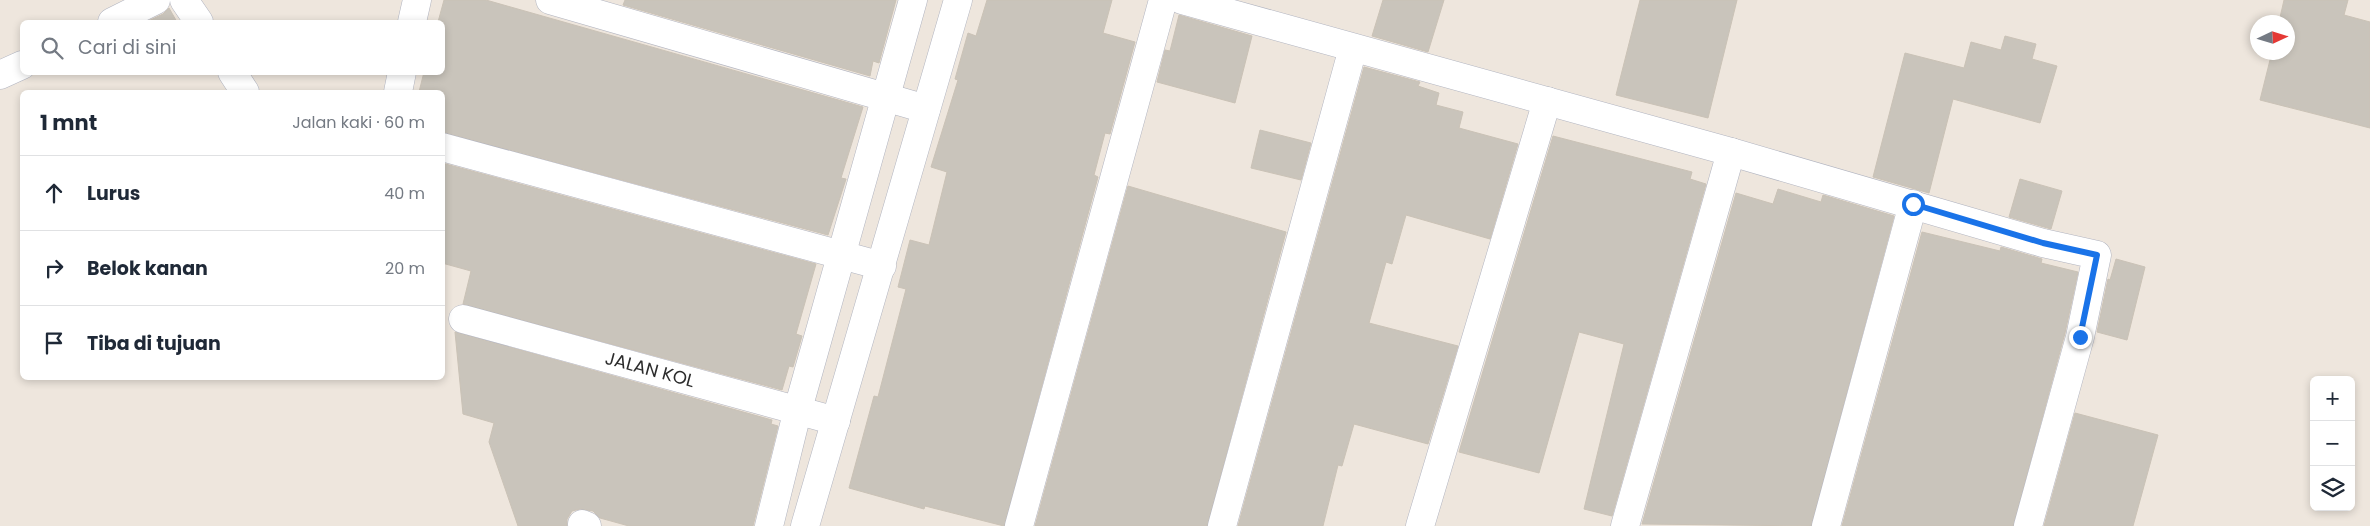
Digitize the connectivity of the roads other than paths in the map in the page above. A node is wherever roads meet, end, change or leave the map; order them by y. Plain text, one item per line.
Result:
1 (156, 0) edge
2 (184, 0) edge
3 (417, 0) edge
4 (550, 0) edge
5 (913, 0) edge
6 (958, 0) edge
7 (1163, 0) edge
8 (1182, 0) edge
9 (116, 20) edge
10 (197, 20) edge
11 (412, 20) edge
12 (1353, 48) junction
13 (20, 66) edge
14 (0, 75) edge
15 (234, 75) edge
16 (401, 75) edge
17 (244, 90) edge
18 (398, 90) edge
19 (886, 97) junction
20 (1546, 101) junction
21 (926, 109) junction
22 (445, 148) edge
23 (1731, 152) junction
24 (1913, 204) junction
25 (842, 254) junction
26 (882, 266) junction
27 (463, 319) dead end
28 (798, 409) junction
29 (836, 421) junction
30 (771, 520) edge
31 (809, 525) edge
32 (1018, 526) edge
33 (1222, 526) edge
34 (1420, 526) edge
35 (1625, 526) edge
36 (1826, 526) edge
37 (2028, 526) edge

1 - 9 street
2 - 10 street
3 - 11 street
4 - 19 street
5 - 19 street
6 - 21 street
7 - 32 street
8 - 12 street
12 - 20 street
12 - 33 street
13 - 14 street
15 - 17 street
16 - 18 street
19 - 21 street
19 - 25 street
20 - 23 street
20 - 34 street
21 - 26 street
22 - 25 street
23 - 24 street
23 - 35 street
24 - 36 street
24 - 37 street
25 - 26 street
25 - 28 street
26 - 29 street
27 - 28 street, JALAN KOL
28 - 29 street, JALAN KOL
28 - 30 street
29 - 31 street
30 - 31 street

